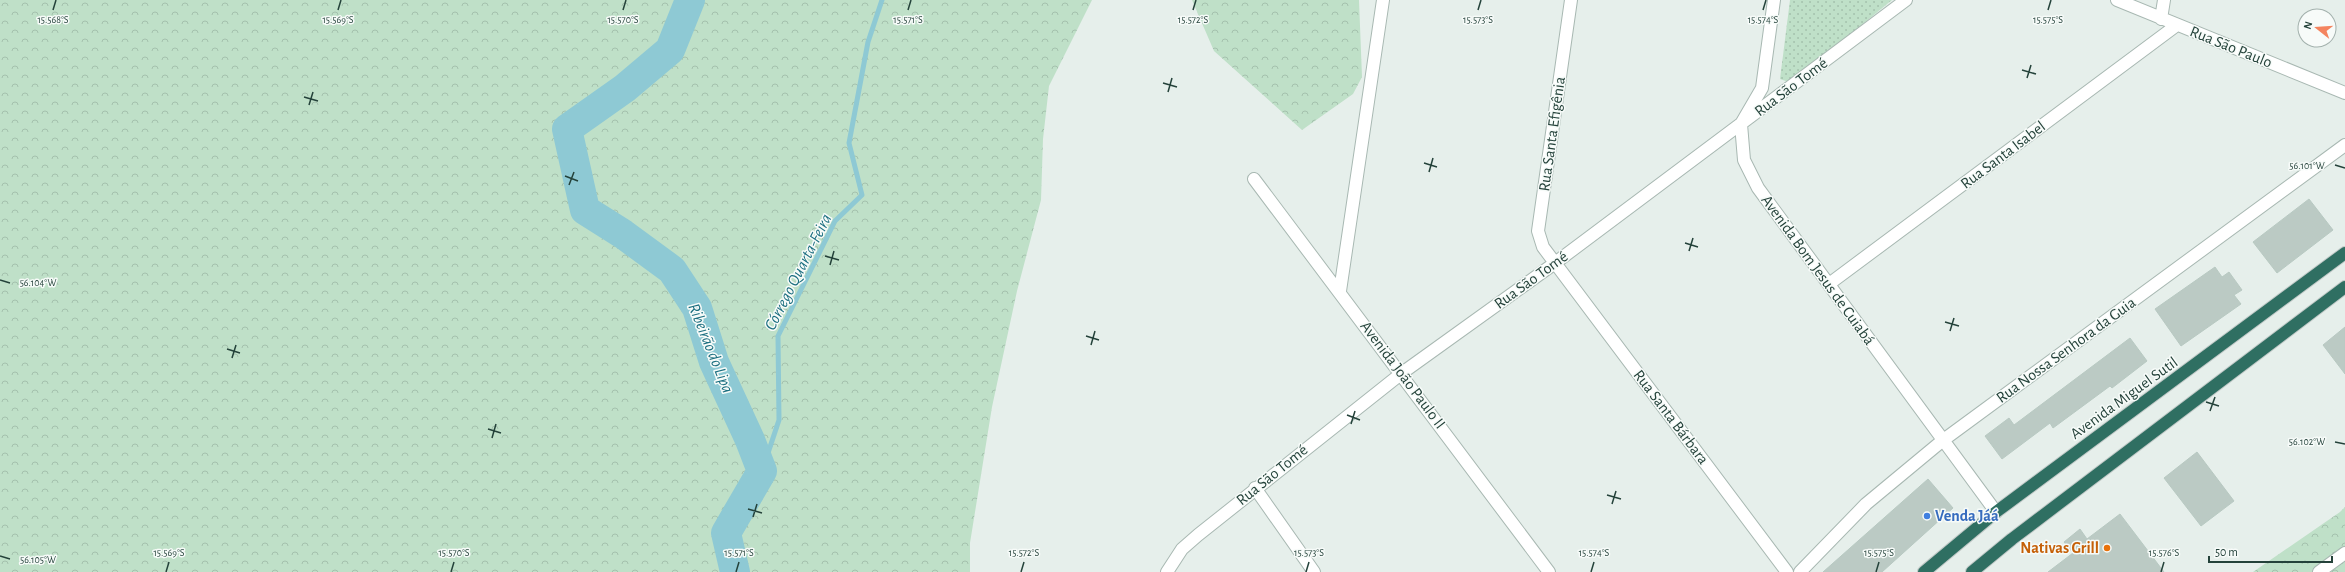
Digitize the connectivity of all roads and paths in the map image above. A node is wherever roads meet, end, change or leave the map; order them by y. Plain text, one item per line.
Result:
1 (1383, 0) edge
2 (1571, 0) edge
3 (1774, 0) edge
4 (1906, 0) edge
5 (2117, 0) edge
6 (2164, 0) edge
7 (2161, 19) junction
8 (2177, 25) junction
9 (2345, 93) edge
10 (1741, 124) junction
11 (2345, 145) edge
12 (1254, 179) dead end
13 (2345, 253) edge
14 (1555, 263) junction
15 (1828, 284) junction
16 (2345, 287) edge
17 (1340, 291) junction
18 (1402, 373) junction
19 (1942, 441) junction
20 (1255, 488) junction
21 (1996, 512) junction
22 (2345, 553) edge
23 (1167, 572) edge
24 (1314, 572) edge
25 (1549, 572) edge
26 (1787, 572) edge
27 (1800, 572) edge
28 (1924, 572) edge
29 (1972, 572) edge
30 (2318, 572) edge

1 - 17 street
2 - 14 street, Rua Santa Efigênia
3 - 10 street
4 - 10 street, Rua São Tomé
5 - 7 street, Rua São Paulo
6 - 7 street
7 - 8 street, Rua São Paulo
8 - 9 street, Rua São Paulo
8 - 15 street, Rua Santa Isabel
10 - 14 street, Rua São Tomé
10 - 15 street, Avenida Bom Jesus de Cuiabá
11 - 19 street, Rua Nossa Senhora da Guia
12 - 17 street, Avenida João Paulo II
13 - 21 highway, Avenida Miguel Sutil
14 - 18 street, Rua São Tomé
14 - 26 street, Rua Santa Bárbara
15 - 19 street, Avenida Bom Jesus de Cuiabá
16 - 29 highway
17 - 18 street, Avenida João Paulo II
18 - 20 street, Rua São Tomé
18 - 25 street, Avenida João Paulo II
19 - 21 street, Avenida Bom Jesus de Cuiabá
19 - 27 street, Rua Nossa Senhora da Guia
20 - 23 street, Rua São Tomé
20 - 24 street
21 - 28 highway, Avenida Miguel Sutil
22 - 30 street

